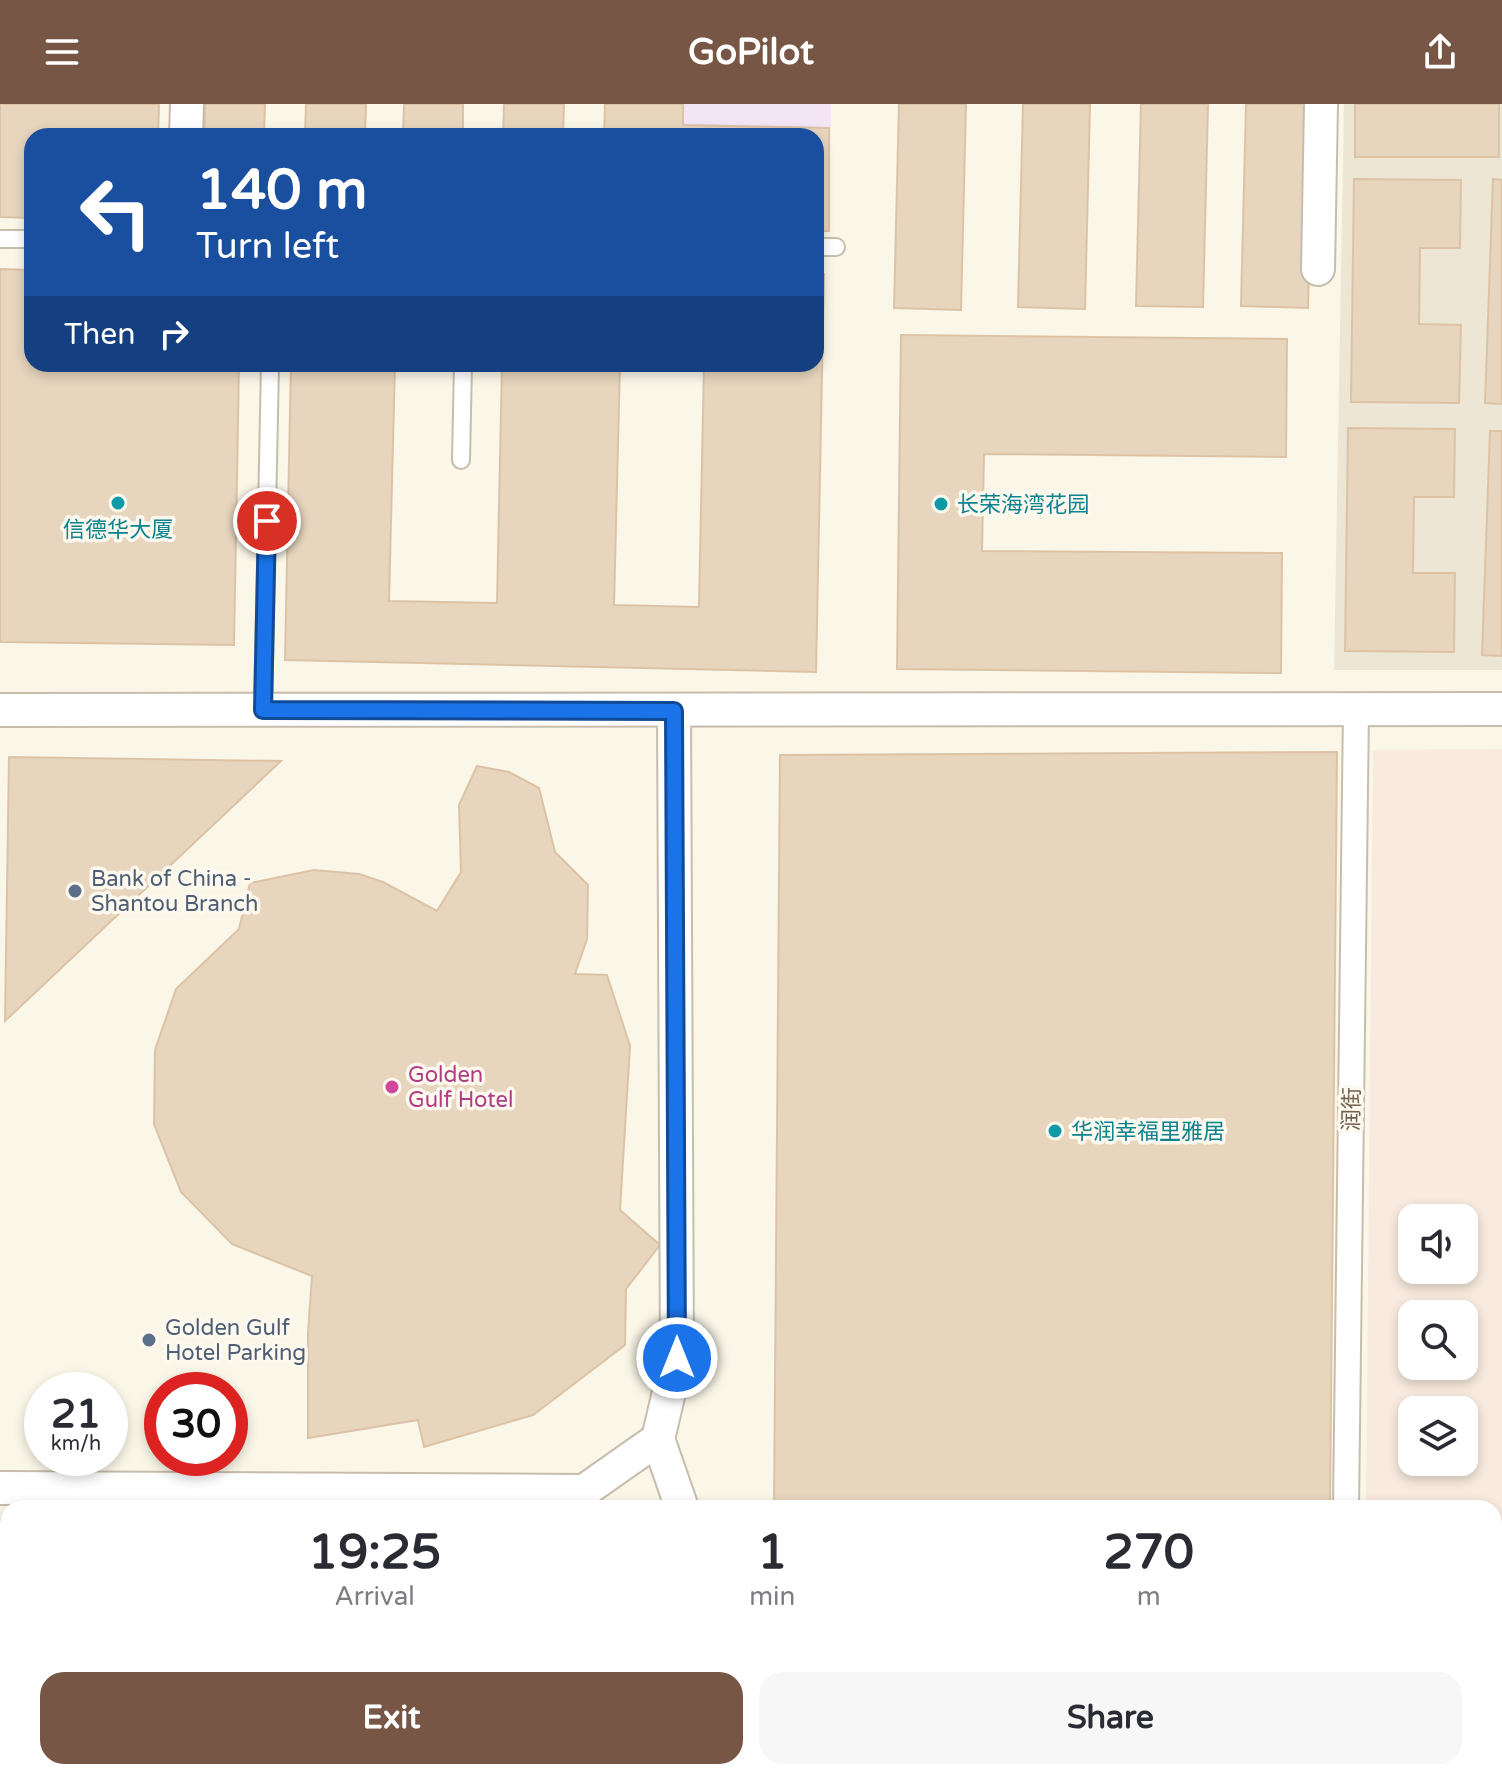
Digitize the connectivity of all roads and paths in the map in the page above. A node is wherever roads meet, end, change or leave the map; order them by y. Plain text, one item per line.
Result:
1 (187, 104) edge
2 (1321, 104) edge
3 (186, 128) edge
4 (0, 239) edge
5 (24, 239) edge
6 (824, 247) edge
7 (836, 247) dead end
8 (1318, 269) dead end
9 (270, 372) edge
10 (463, 372) edge
11 (461, 460) dead end
12 (1356, 709) junction
13 (1502, 709) edge
14 (0, 710) edge
15 (263, 710) junction
16 (674, 711) junction
17 (658, 1439) junction
18 (0, 1488) edge
19 (679, 1500) edge
20 (1346, 1500) edge

1 - 3 street
2 - 8 street
4 - 5 lane
6 - 7 lane
9 - 15 lane
10 - 11 lane
12 - 13 street
12 - 16 street
12 - 20 street, 润街
14 - 15 street
15 - 16 street
16 - 17 street
17 - 18 street
17 - 19 street

